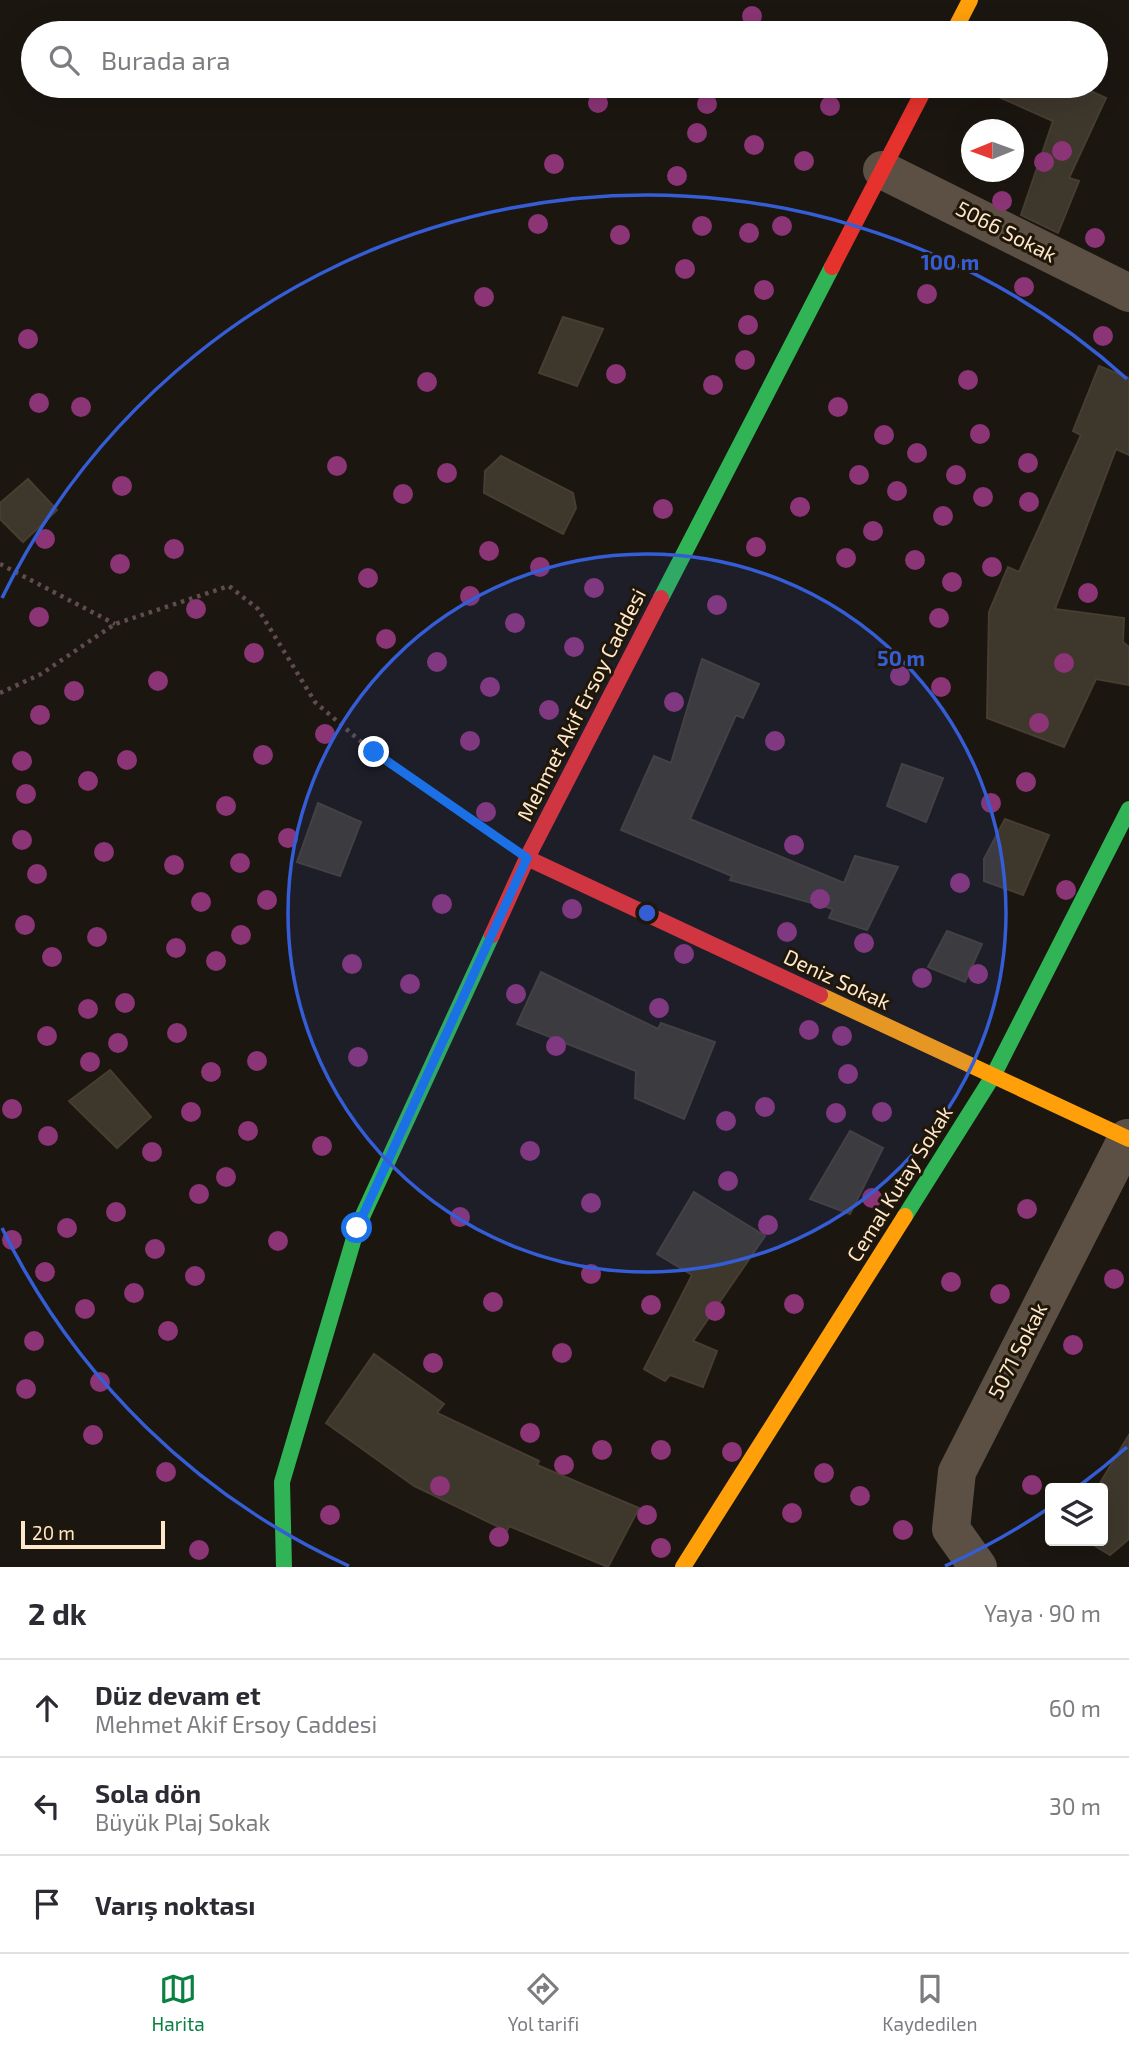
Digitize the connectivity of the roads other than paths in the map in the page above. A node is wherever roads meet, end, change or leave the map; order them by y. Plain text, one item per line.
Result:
1 (970, 0) edge
2 (959, 21) edge
3 (920, 98) edge
4 (882, 170) junction
5 (1129, 293) edge
6 (1129, 809) edge
7 (527, 858) junction
8 (993, 1076) junction
9 (1128, 1138) edge
10 (284, 1567) edge
11 (683, 1567) edge
12 (978, 1567) edge

1 - 2 street
3 - 4 street, Mehmet Akif Ersoy Caddesi
4 - 5 street, 5066 Sokak
4 - 7 street, Mehmet Akif Ersoy Caddesi
6 - 8 street, Cemal Kutay Sokak
7 - 8 street, Deniz Sokak
7 - 10 street, Mehmet Akif Ersoy Caddesi
8 - 9 street, Deniz Sokak
8 - 11 street, Cemal Kutay Sokak
9 - 12 street, 5071 Sokak

